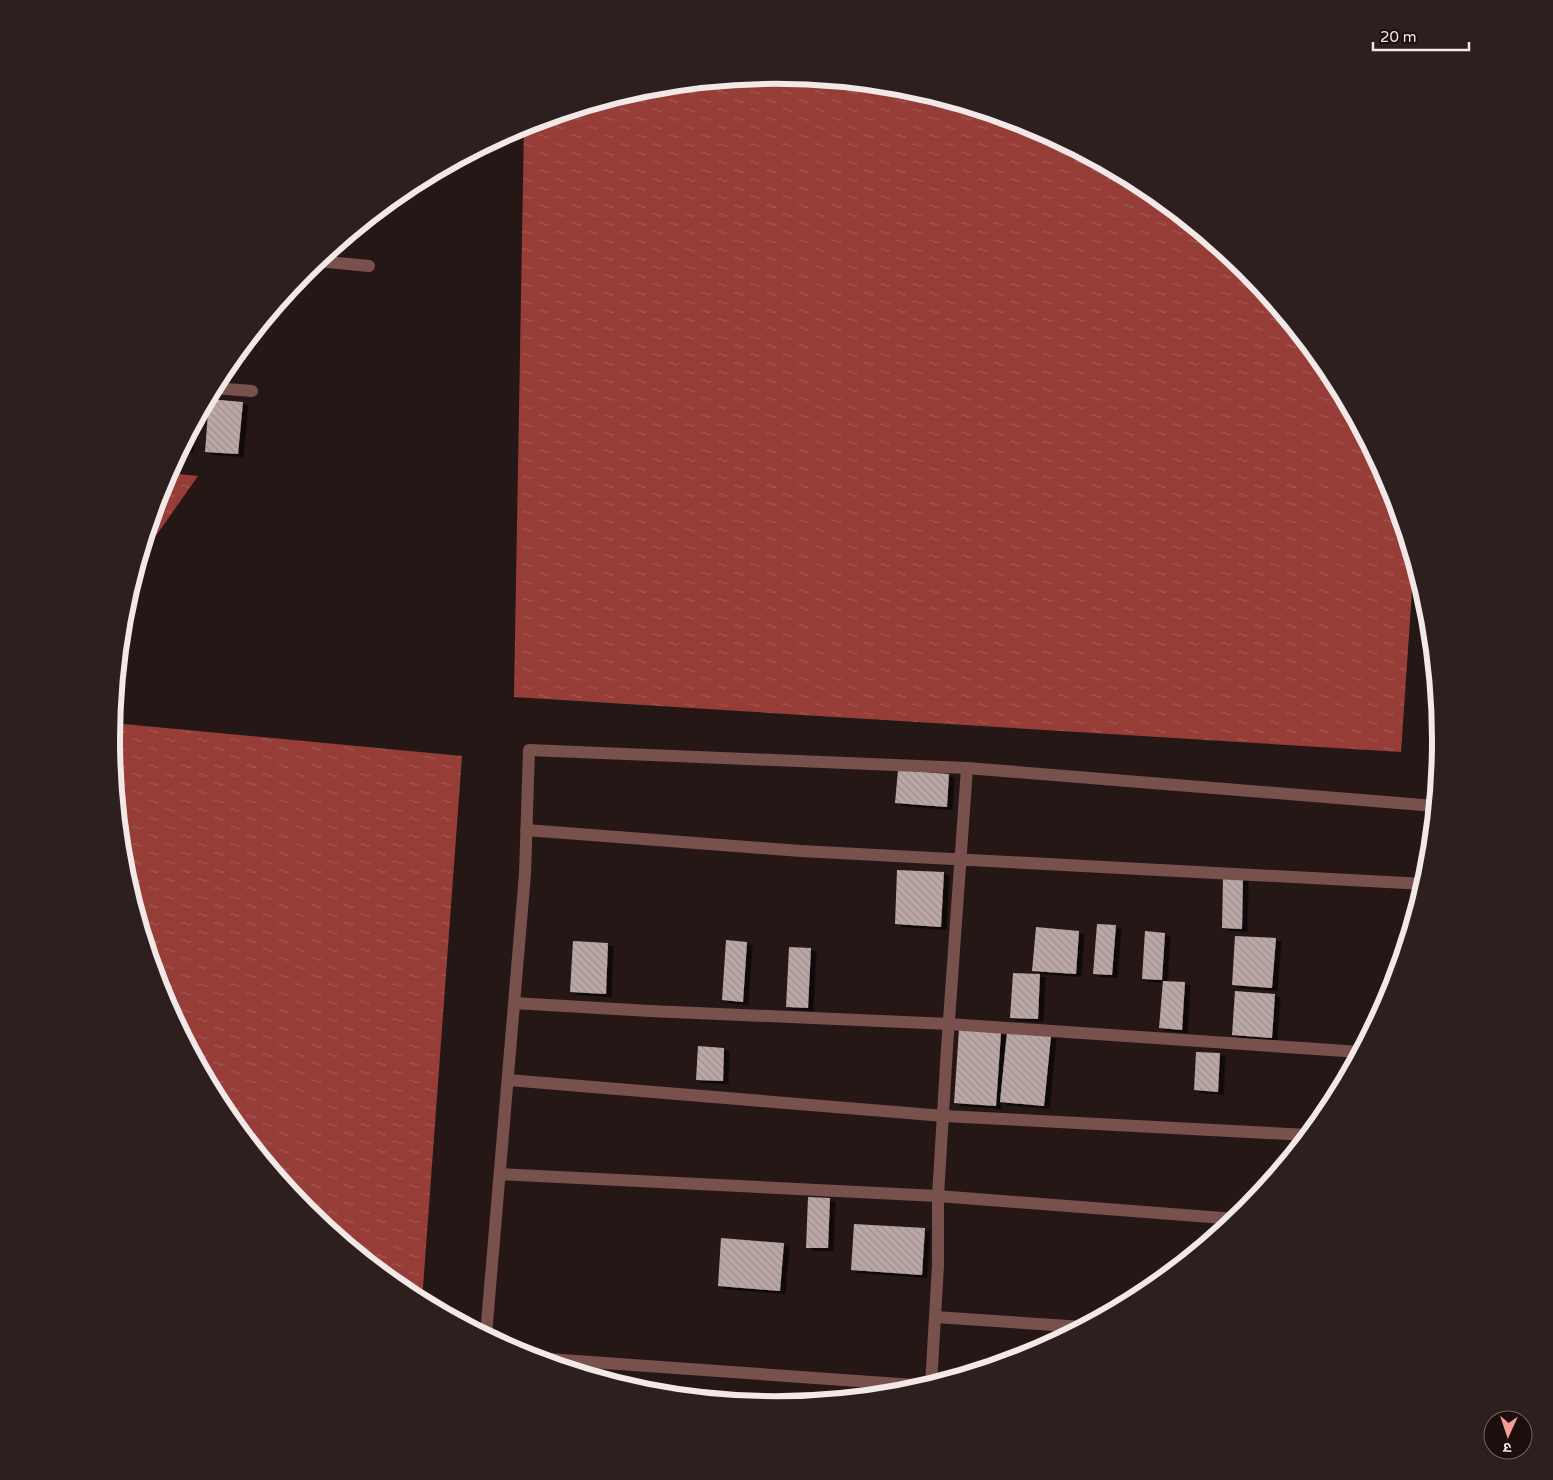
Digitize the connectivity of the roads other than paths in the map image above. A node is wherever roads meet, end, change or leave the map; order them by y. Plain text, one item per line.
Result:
1 (327, 262) edge
2 (369, 266) dead end
3 (222, 389) edge
4 (252, 392) dead end
5 (968, 768) junction
6 (1429, 806) edge
7 (526, 830) junction
8 (960, 859) junction
9 (1416, 884) edge
10 (514, 1003) junction
11 (949, 1024) junction
12 (1354, 1052) edge
13 (508, 1080) junction
14 (944, 1116) junction
15 (1300, 1136) edge
16 (500, 1174) junction
17 (938, 1196) junction
18 (1225, 1218) edge
19 (935, 1317) junction
20 (1072, 1326) edge
21 (487, 1329) edge
22 (563, 1360) edge
23 (930, 1378) edge
24 (907, 1383) edge

1 - 2 street
3 - 4 street
5 - 6 street
5 - 7 street
5 - 8 street
7 - 8 street
7 - 10 street
8 - 9 street
8 - 11 street
10 - 11 street
10 - 13 street
11 - 12 street
11 - 14 street
13 - 14 street
13 - 16 street
14 - 15 street
14 - 17 street
16 - 17 street
16 - 21 street
17 - 18 street
17 - 19 street
19 - 20 street
19 - 23 street
22 - 24 street

